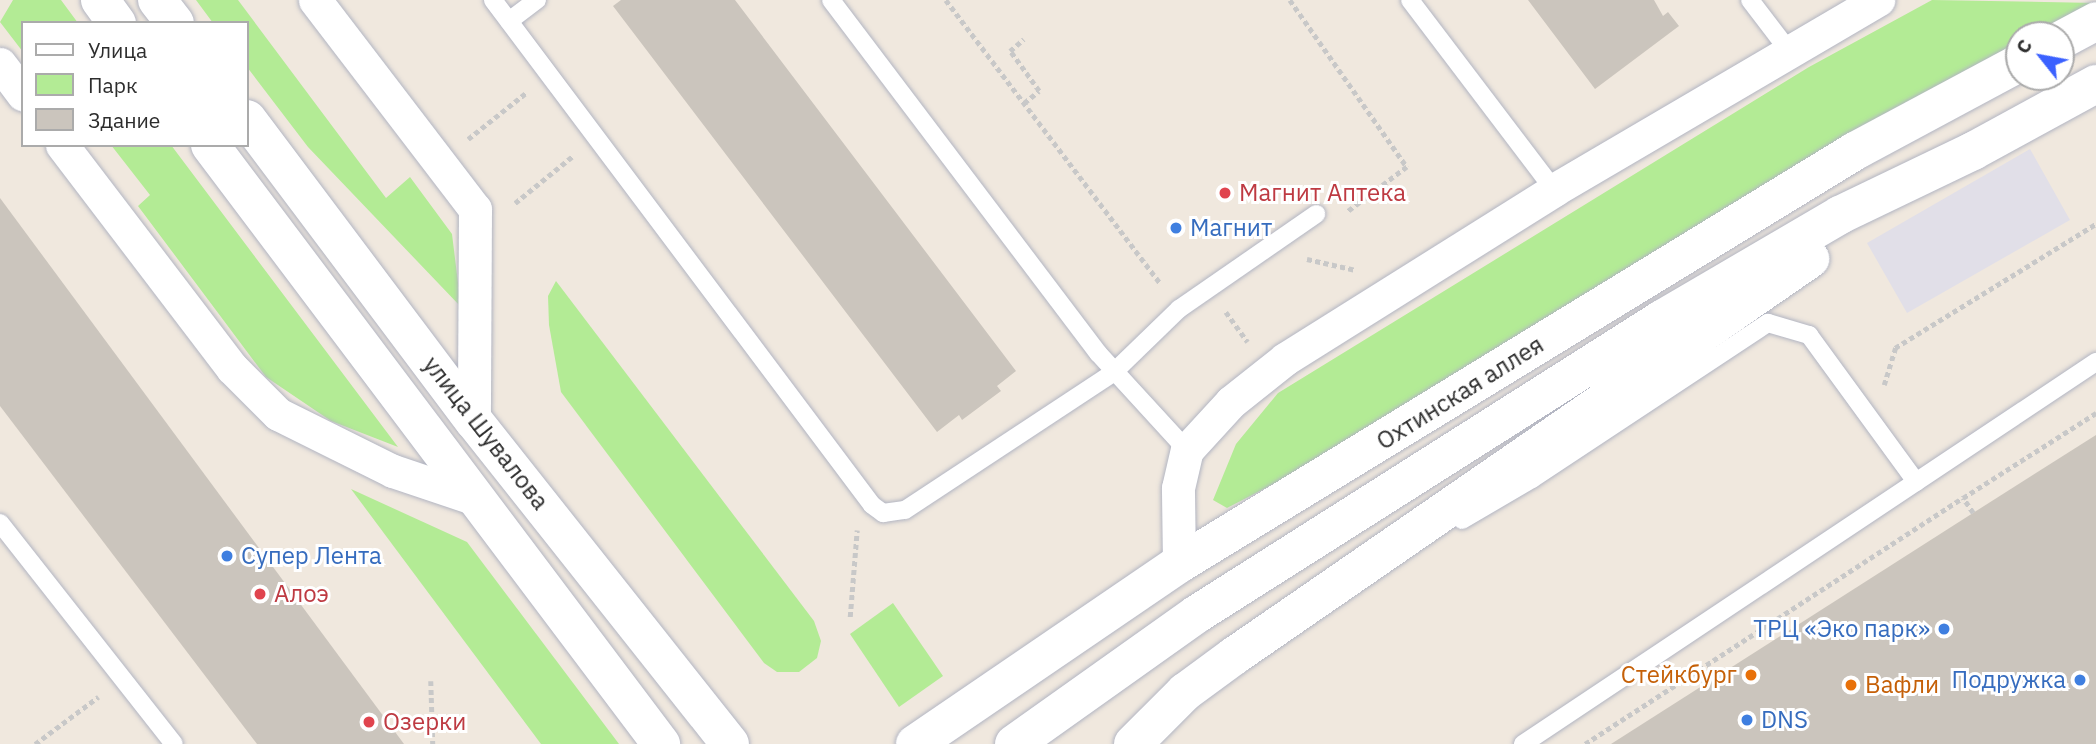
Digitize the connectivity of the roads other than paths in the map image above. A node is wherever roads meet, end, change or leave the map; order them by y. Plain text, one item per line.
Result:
1 (100, 0) edge
2 (157, 0) edge
3 (315, 0) edge
4 (493, 0) edge
5 (537, 0) edge
6 (831, 0) edge
7 (1410, 0) edge
8 (1749, 0) edge
9 (1878, 0) edge
10 (116, 21) edge
11 (173, 21) edge
12 (2096, 21) edge
13 (509, 22) junction
14 (2075, 32) edge
15 (1789, 51) junction
16 (0, 64) edge
17 (2005, 70) edge
18 (2096, 84) edge
19 (21, 91) edge
20 (248, 120) edge
21 (64, 147) edge
22 (212, 147) edge
23 (1973, 151) junction
24 (1554, 190) junction
25 (1315, 214) dead end
26 (2096, 362) edge
27 (1114, 372) junction
28 (474, 421) junction
29 (1187, 450) junction
30 (1916, 482) junction
31 (478, 500) junction
32 (0, 523) edge
33 (1179, 564) junction
34 (1278, 627) junction
35 (174, 744) edge
36 (662, 744) edge
37 (730, 744) edge
38 (915, 744) edge
39 (1014, 744) edge
40 (1133, 744) edge
41 (1522, 744) edge

1 - 10 street
2 - 11 street
3 - 28 street
4 - 13 lane
5 - 13 lane
6 - 27 lane
7 - 24 lane
8 - 15 lane
9 - 15 street
12 - 14 street
13 - 27 lane
15 - 24 street
16 - 19 street
17 - 33 street, Охтинская аллея
18 - 23 street, Охтинская аллея
20 - 28 street, улица Шувалова
21 - 31 street
22 - 31 street, улица Шувалова
23 - 34 street
23 - 39 street, Охтинская аллея
24 - 29 street
25 - 27 lane
26 - 30 lane
27 - 29 lane
28 - 37 street, улица Шувалова
29 - 33 street
30 - 34 lane
30 - 41 lane
31 - 36 street, улица Шувалова
32 - 35 lane
33 - 38 street, Охтинская аллея
34 - 40 street

